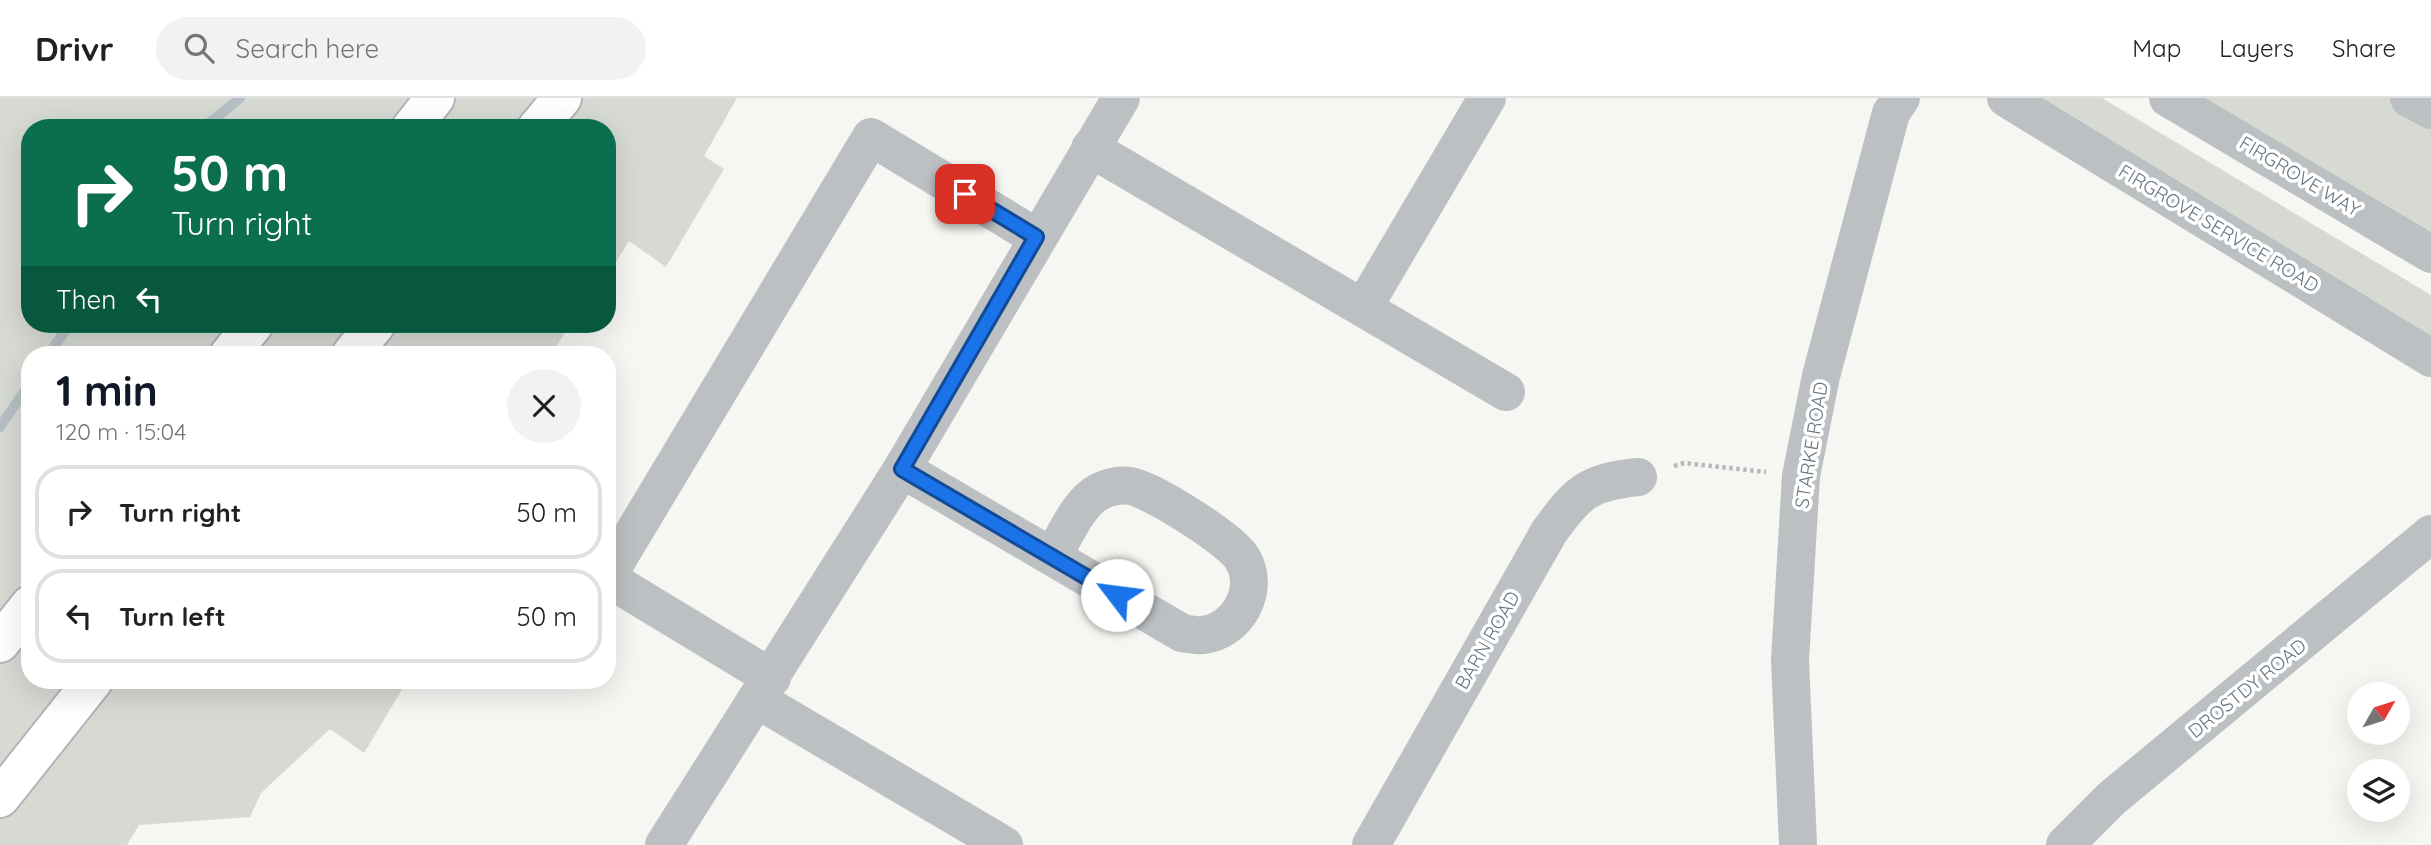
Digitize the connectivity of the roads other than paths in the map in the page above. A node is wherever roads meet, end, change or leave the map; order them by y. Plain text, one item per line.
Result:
1 (435, 98) edge
2 (562, 98) edge
3 (1121, 98) edge
4 (1487, 98) edge
5 (1901, 98) edge
6 (2006, 98) edge
7 (2168, 98) edge
8 (2409, 98) edge
9 (2431, 110) edge
10 (418, 119) edge
11 (544, 119) edge
12 (1090, 148) junction
13 (1036, 237) junction
14 (2431, 254) edge
15 (1363, 308) junction
16 (2431, 358) edge
17 (1506, 392) dead end
18 (902, 469) junction
19 (1638, 477) road end
20 (2431, 534) edge
21 (1052, 557) junction
22 (616, 563) edge
23 (616, 584) edge
24 (21, 616) edge
25 (0, 643) edge
26 (87, 689) edge
27 (765, 689) junction
28 (0, 798) edge
29 (664, 845) edge
30 (1004, 845) edge
31 (1371, 845) edge
32 (1798, 845) edge
33 (2065, 845) edge

1 - 10 highway
2 - 11 highway
3 - 12 street
4 - 15 street
5 - 32 street, STARKE ROAD
6 - 16 street, FIRGROVE SERVICE ROAD
7 - 14 street, FIRGROVE WAY
8 - 9 street
12 - 13 street
12 - 15 street
13 - 18 street
13 - 22 street
15 - 17 street
18 - 21 street
18 - 27 street
19 - 31 street, BARN ROAD
20 - 33 street, DROSTDY ROAD
21 - 21 street
23 - 27 street
24 - 25 highway
26 - 28 highway
27 - 29 street
27 - 30 street

